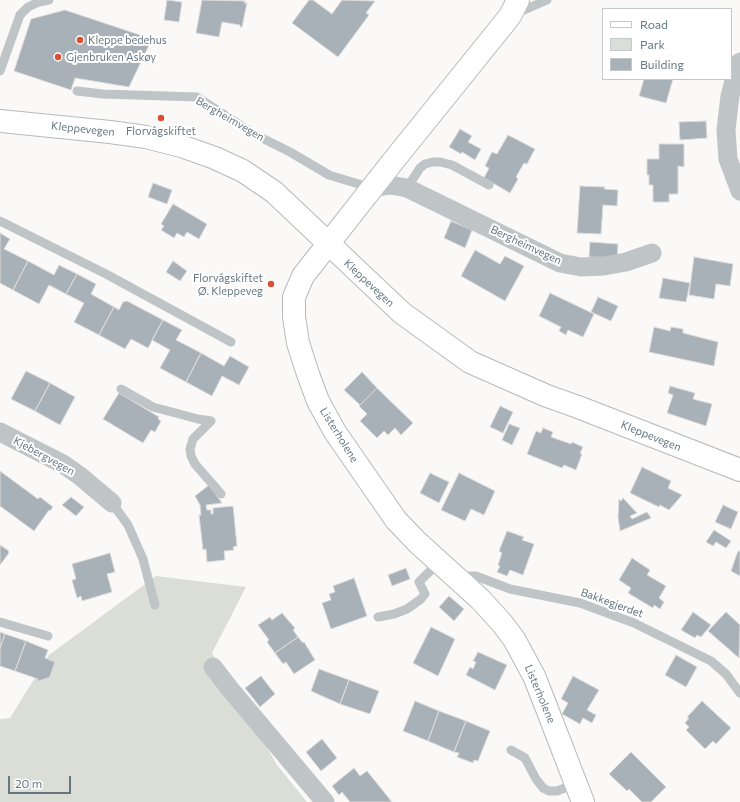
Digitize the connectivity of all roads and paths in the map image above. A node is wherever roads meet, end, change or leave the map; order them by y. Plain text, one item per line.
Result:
1 (49, 0) edge
2 (547, 0) edge
3 (514, 8) edge
4 (740, 62) edge
5 (0, 72) edge
6 (77, 91) dead end
7 (0, 120) edge
8 (738, 181) edge
9 (489, 185) dead end
10 (372, 188) junction
11 (407, 188) junction
12 (0, 221) edge
13 (328, 243) junction
14 (652, 253) dead end
15 (231, 342) dead end
16 (121, 389) dead end
17 (0, 432) edge
18 (740, 470) edge
19 (221, 494) dead end
20 (112, 503) joint
21 (439, 562) junction
22 (458, 579) junction
23 (155, 605) dead end
24 (378, 617) dead end
25 (0, 622) edge
26 (48, 636) dead end
27 (214, 667) dead end
28 (740, 693) edge
29 (511, 750) dead end
30 (579, 793) edge
31 (323, 800) edge

1 - 5 lane
2 - 3 lane
3 - 10 street
4 - 8 street
6 - 10 lane, Bergheimvegen
7 - 13 street, Kleppevegen
9 - 11 lane
10 - 11 street, Bergheimvegen
10 - 13 street
11 - 14 street, Bergheimvegen
12 - 15 lane
13 - 18 street, Kleppevegen
13 - 21 street, Listerholene
16 - 19 lane
17 - 20 street, Kjebergvegen
20 - 23 lane, Kjebergvegen
21 - 22 street, Listerholene
21 - 24 lane
22 - 28 lane, Bakkegjerdet
22 - 30 street, Listerholene
25 - 26 lane
27 - 31 street
29 - 30 lane, Listerholene

